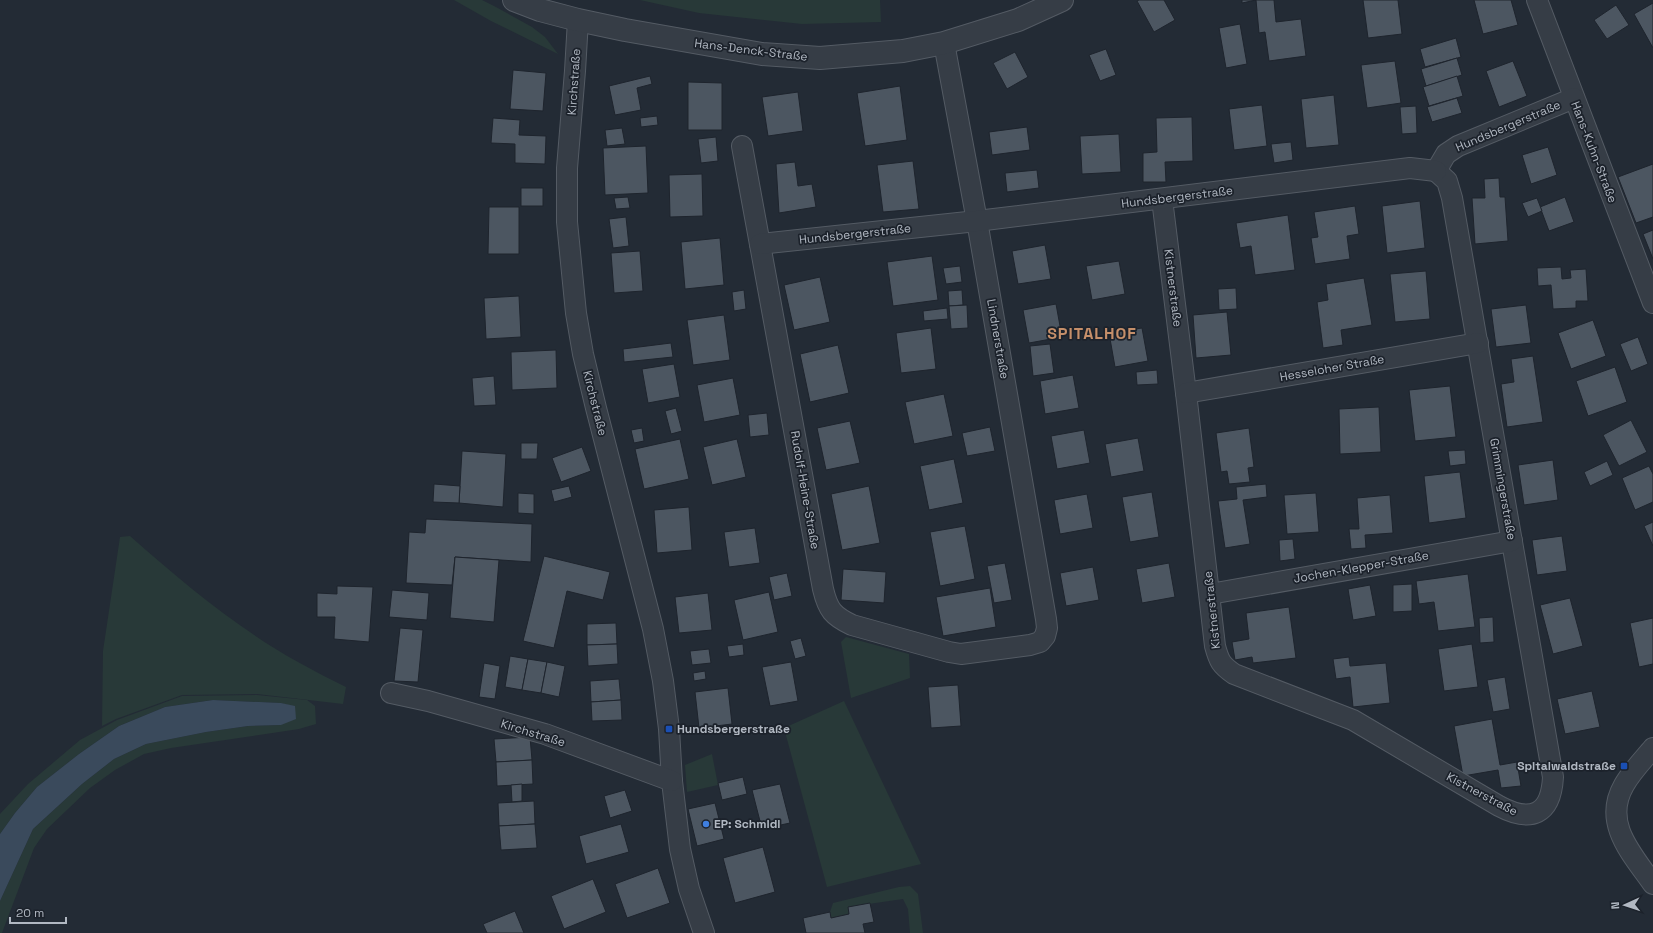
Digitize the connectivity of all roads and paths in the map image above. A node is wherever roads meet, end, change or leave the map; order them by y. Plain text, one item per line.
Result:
1 (514, 0) edge
2 (1062, 0) edge
3 (1537, 0) edge
4 (578, 20) junction
5 (944, 43) junction
6 (1574, 98) junction
7 (742, 146) dead end
8 (1436, 171) junction
9 (1162, 199) junction
10 (977, 221) junction
11 (760, 244) junction
12 (1653, 303) edge
13 (1478, 343) junction
14 (1186, 393) junction
15 (1512, 541) junction
16 (1210, 594) junction
17 (1046, 636) joint
18 (391, 694) dead end
19 (1653, 748) edge
20 (672, 781) junction
21 (1541, 810) joint
22 (1653, 884) edge
23 (704, 933) edge

1 - 4 street, Hans-Denck-Straße
2 - 5 street, Hans-Denck-Straße
3 - 6 street, Hans-Kuhn-Straße
4 - 5 street, Hans-Denck-Straße
4 - 20 street, Kirchstraße
5 - 10 street, Lindnerstraße
6 - 8 street, Hundsbergerstraße
6 - 12 street, Hans-Kuhn-Straße
7 - 11 street, Rudolf-Heine-Straße
8 - 9 street, Hundsbergerstraße
8 - 13 street, Grimmingerstraße
9 - 10 street, Hundsbergerstraße
9 - 14 street, Kistnerstraße
10 - 11 street, Hundsbergerstraße
10 - 17 street, Lindnerstraße
11 - 17 street, Rudolf-Heine-Straße
13 - 14 street, Hesseloher Straße
13 - 15 street, Grimmingerstraße
14 - 16 street, Kistnerstraße
15 - 16 street, Jochen-Klepper-Straße
15 - 21 street, Grimmingerstraße
16 - 21 street, Kistnerstraße
18 - 20 street, Kirchstraße
19 - 22 street
20 - 23 street, Kirchstraße

